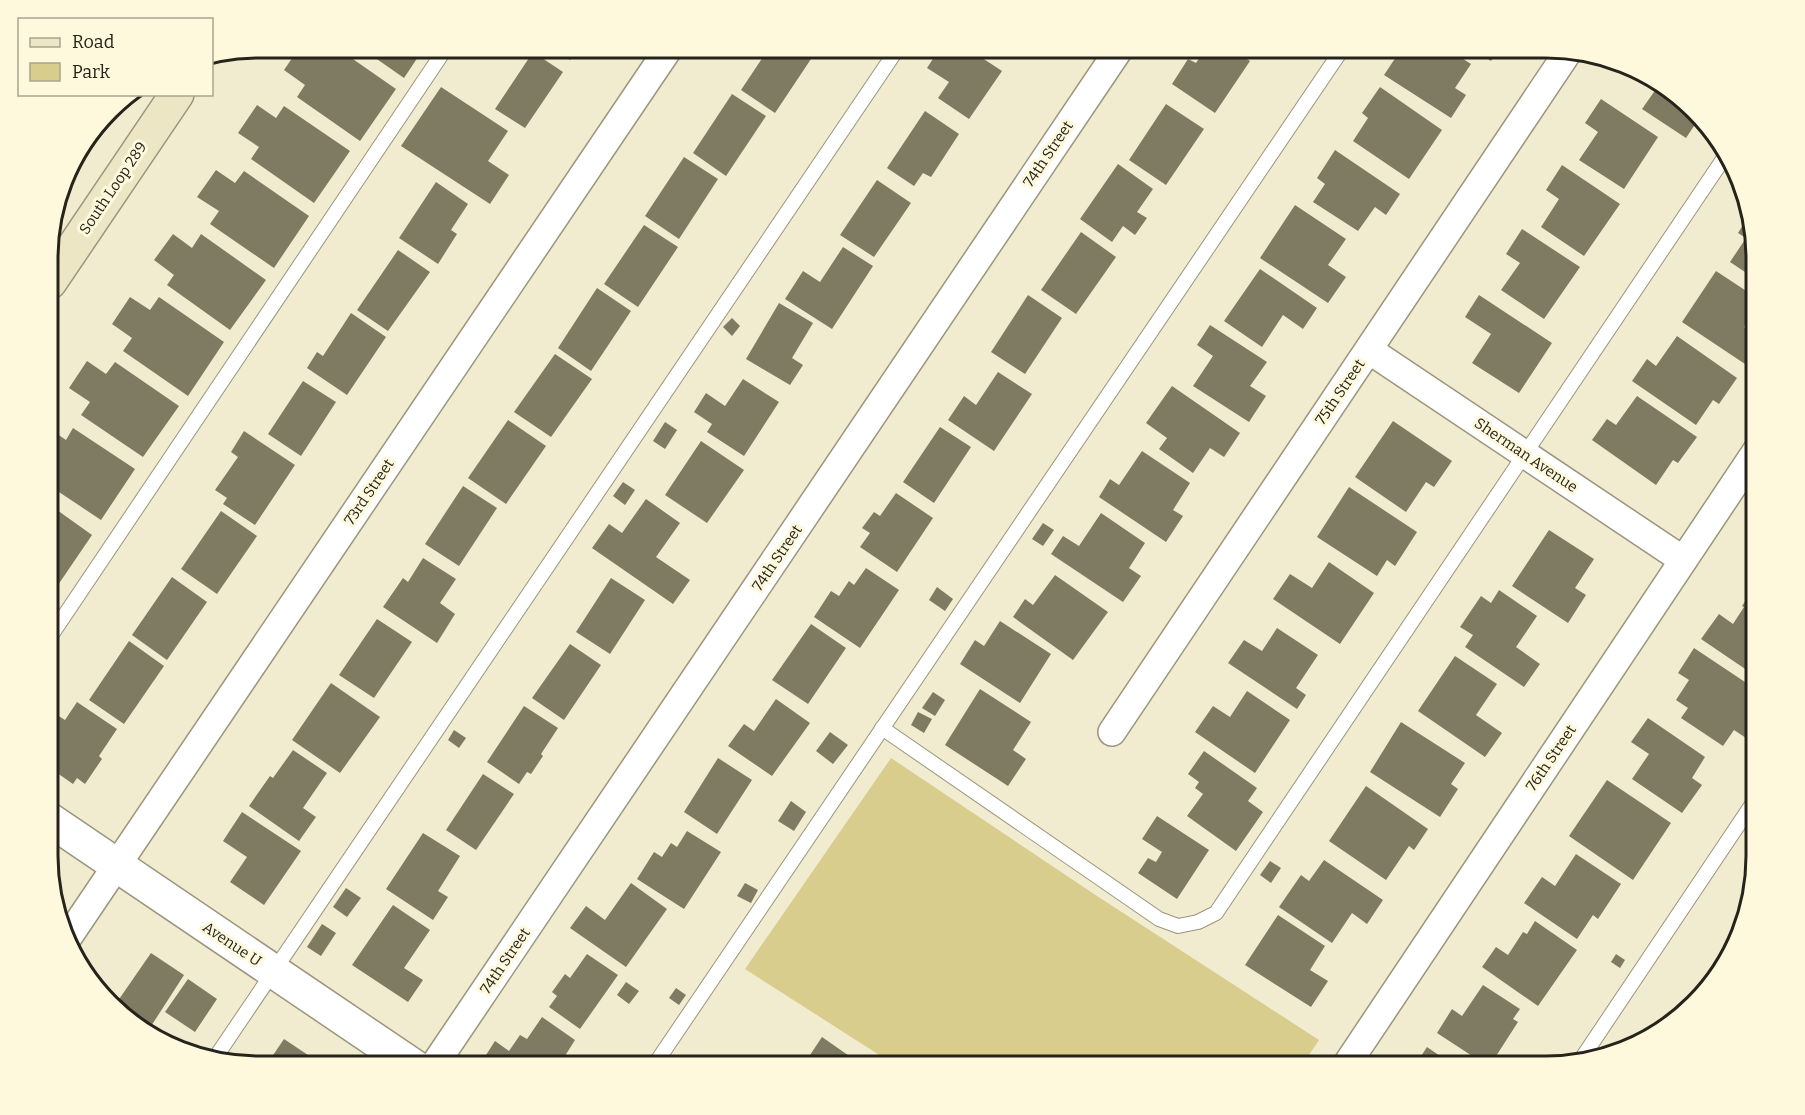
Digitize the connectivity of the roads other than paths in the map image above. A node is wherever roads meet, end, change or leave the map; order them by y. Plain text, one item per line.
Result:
1 (439, 58) edge
2 (662, 58) edge
3 (890, 58) edge
4 (1113, 58) edge
5 (1336, 58) edge
6 (1563, 59) edge
7 (176, 96) edge
8 (1721, 162) edge
9 (58, 270) edge
10 (1369, 350) junction
11 (1525, 454) junction
12 (1746, 465) edge
13 (1683, 560) junction
14 (58, 625) edge
15 (882, 728) junction
16 (1112, 732) dead end
17 (1746, 812) edge
18 (58, 825) edge
19 (117, 866) junction
20 (73, 930) edge
21 (274, 972) junction
22 (219, 1052) edge
23 (1586, 1053) edge
24 (399, 1056) edge
25 (440, 1056) edge
26 (659, 1056) edge
27 (1352, 1056) edge

1 - 14 lane
2 - 19 street, 73rd Street
3 - 21 lane
4 - 25 street, 74th Street
5 - 15 lane
6 - 10 street, 75th Street
7 - 9 main road, South Loop 289
8 - 11 lane
10 - 11 street, Sherman Avenue
10 - 16 street, 75th Street
11 - 13 street, Sherman Avenue
11 - 15 lane
12 - 13 street, 76th Street
13 - 27 street, 76th Street
15 - 26 lane
17 - 23 lane
18 - 19 street, Avenue U
19 - 20 street, 73rd Street
19 - 21 street, Avenue U
21 - 22 lane
21 - 24 street, Avenue U

